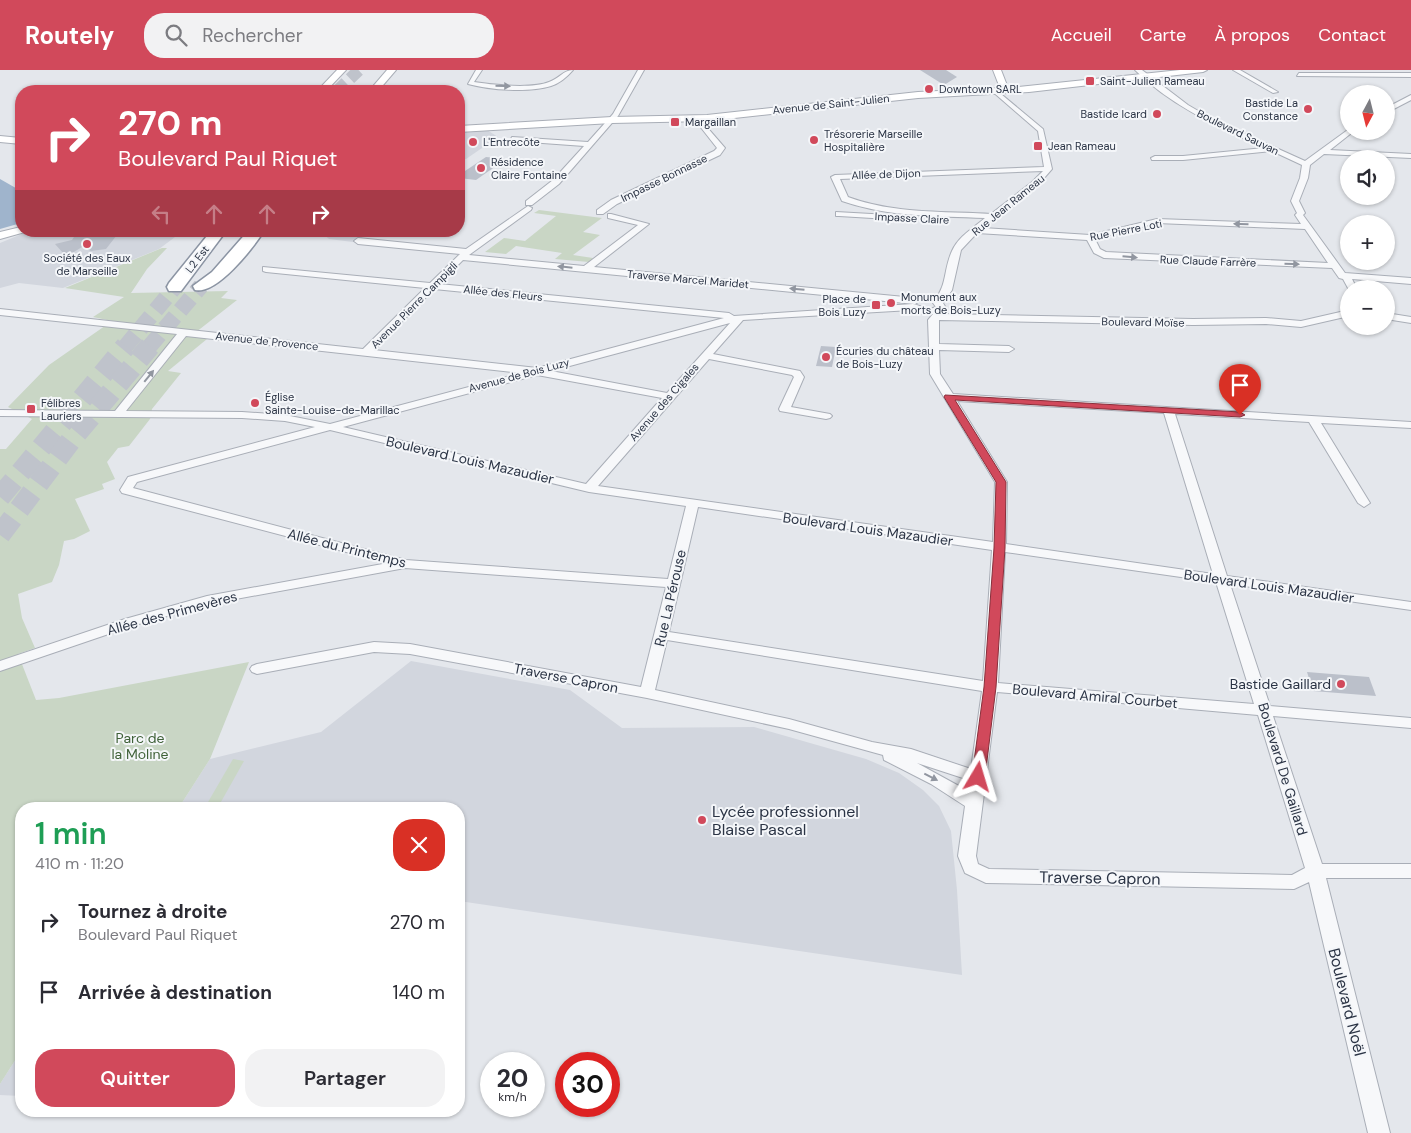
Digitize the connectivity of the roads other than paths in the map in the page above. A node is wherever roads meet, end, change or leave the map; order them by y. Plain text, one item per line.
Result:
1 (342, 70) edge
2 (392, 70) edge
3 (479, 70) edge
4 (570, 70) edge
5 (642, 70) edge
6 (996, 70) edge
7 (1138, 70) edge
8 (1203, 70) edge
9 (1236, 70) edge
10 (1368, 70) edge
11 (1299, 75) dead end
12 (1376, 75) junction
13 (1411, 75) edge
14 (1148, 77) junction
15 (327, 85) edge
16 (378, 85) edge
17 (995, 91) junction
18 (1005, 91) junction
19 (1274, 92) dead end
20 (1411, 97) edge
21 (1395, 106) edge
22 (1402, 108) dead end
23 (1395, 109) edge
24 (697, 119) junction
25 (612, 120) junction
26 (465, 129) edge
27 (0, 139) edge
28 (515, 139) dead end
29 (15, 140) edge
30 (1341, 140) edge
31 (589, 144) junction
32 (1274, 149) junction
33 (1324, 152) junction
34 (1411, 156) edge
35 (1155, 158) dead end
36 (1306, 164) junction
37 (1048, 169) junction
38 (600, 212) dead end
39 (839, 214) dead end
40 (612, 216) dead end
41 (988, 218) junction
42 (1307, 227) junction
43 (975, 230) junction
44 (15, 232) edge
45 (0, 236) edge
46 (199, 237) edge
47 (214, 237) edge
48 (236, 237) edge
49 (252, 237) edge
50 (1090, 238) junction
51 (358, 240) dead end
52 (465, 255) junction
53 (1336, 266) junction
54 (266, 269) dead end
55 (586, 269) junction
56 (1346, 276) junction
57 (1348, 280) edge
58 (1411, 281) edge
59 (434, 286) junction
60 (914, 304) junction
61 (938, 310) junction
62 (0, 312) edge
63 (1340, 316) edge
64 (740, 317) junction
65 (1395, 317) edge
66 (1411, 320) edge
67 (184, 332) junction
68 (934, 348) junction
69 (1009, 349) dead end
70 (366, 352) junction
71 (710, 356) junction
72 (535, 371) junction
73 (668, 396) junction
74 (948, 397) junction
75 (1168, 410) junction
76 (0, 413) edge
77 (118, 414) junction
78 (826, 416) dead end
79 (1313, 419) junction
80 (1411, 425) edge
81 (330, 427) junction
82 (132, 480) joint
83 (589, 488) junction
84 (1364, 503) dead end
85 (692, 504) junction
86 (1000, 548) junction
87 (406, 564) junction
88 (1222, 579) junction
89 (674, 584) junction
90 (1411, 606) edge
91 (662, 634) junction
92 (0, 666) edge
93 (258, 669) dead end
94 (990, 687) junction
95 (647, 693) junction
96 (1265, 710) junction
97 (1411, 723) edge
98 (872, 748) junction
99 (978, 777) junction
100 (974, 804) junction
101 (1315, 871) junction
102 (1411, 871) edge
103 (1378, 1133) edge

1 - 15 main road
2 - 16 main road
3 -> 4 street
5 - 25 street, Avenue Pierre Campigli
6 - 18 main road
7 - 14 street, Boulevard Sauvan
8 - 14 main road, Avenue de Saint-Julien
9 - 19 street
10 - 12 street
11 - 12 street
12 - 13 street
14 - 18 main road, Avenue de Saint-Julien
14 - 32 street, Boulevard Sauvan
17 - 18 main road, Avenue de Saint-Julien
17 - 24 main road, Avenue de Saint-Julien
17 - 37 street, Rue Jean Rameau
20 - 21 street
22 - 23 street
24 - 25 main road, Avenue de Saint-Julien
24 - 38 street, Impasse Bonnasse
25 - 26 main road, Avenue de Saint-Julien
25 - 31 street, Avenue Pierre Campigli
27 - 29 main road
28 - 31 street
30 - 33 street
31 - 52 street, Avenue Pierre Campigli
32 - 35 street
32 - 36 street, Boulevard Sauvan
33 - 34 street
33 - 36 street
36 - 42 street
37 - 41 street, Rue Jean Rameau
37 - 41 street, Allée de Dijon
39 - 41 street, Impasse Claire
40 - 55 street
41 - 43 street, Rue Jean Rameau
42 -> 50 street, Rue Pierre Loti
42 - 53 street
43 - 50 street, Rue Pierre Loti
43 - 61 street, Rue Jean Rameau
44 - 45 main road
46 - 47 highway, L2 Est
48 - 49 highway, L2 Est
50 -> 53 street, Rue Claude Farrère
51 - 52 street, Traverse Marcel Maridet
55 -> 52 street, Traverse Marcel Maridet
52 - 59 street, Avenue Pierre Campigli
53 - 56 street
54 - 59 street, Allée des Fleurs
60 -> 55 street, Traverse Marcel Maridet
56 - 57 street
56 - 58 street
59 - 64 street, Allée des Fleurs
59 - 70 street, Avenue Pierre Campigli
60 - 61 street, Boulevard Moïse
60 - 64 street, Avenue de Bois Luzy
61 - 63 street, Boulevard Moïse
61 - 68 street, Rue Jean Rameau
62 - 67 street, Avenue de Provence
64 - 71 street, Avenue des Cigales
64 - 72 street, Avenue de Bois Luzy
65 - 66 street
67 - 70 street, Avenue de Provence
77 -> 67 street
68 - 69 street
68 - 74 street, Rue Jean Rameau
70 - 72 street, Avenue de Provence
71 - 73 street, Avenue des Cigales
71 - 78 street
72 - 73 street, Avenue de Provence
72 - 81 street, Avenue de Bois Luzy
73 - 83 street, Avenue des Cigales
74 - 75 street
74 - 86 street, Rue Jean Rameau
75 - 79 street
75 - 88 street, Boulevard De Gaillard
76 - 77 street, Boulevard Louis Mazaudier
77 - 81 street, Boulevard Louis Mazaudier
79 - 80 street
79 - 84 street
81 - 82 street, Avenue de Bois Luzy
81 - 83 street, Boulevard Louis Mazaudier
82 - 87 street, Allée du Printemps
83 - 85 street, Boulevard Louis Mazaudier
85 - 86 street, Boulevard Louis Mazaudier
85 - 89 street, Rue La Pérouse
86 - 88 street, Boulevard Louis Mazaudier
86 - 94 street, Rue Jean Rameau
87 - 89 street, Allée du Printemps
87 - 92 street, Allée des Primevères
88 - 90 street, Boulevard Louis Mazaudier
88 - 96 street, Boulevard De Gaillard
89 - 91 street, Rue La Pérouse
91 - 94 street, Boulevard Amiral Courbet
91 - 95 street, Rue La Pérouse
93 - 95 street, Traverse Capron
94 - 96 street, Boulevard Amiral Courbet
94 - 99 street, Rue Jean Rameau
95 - 98 street, Traverse Capron
96 - 97 street, Boulevard Amiral Courbet
96 - 101 street, Boulevard De Gaillard
98 - 99 street, Traverse Capron
98 -> 100 street, Traverse Capron
99 - 100 street, Rue Jean Rameau
100 - 101 street, Traverse Capron
101 - 102 street, Traverse Capron
101 - 103 street, Boulevard Noël

